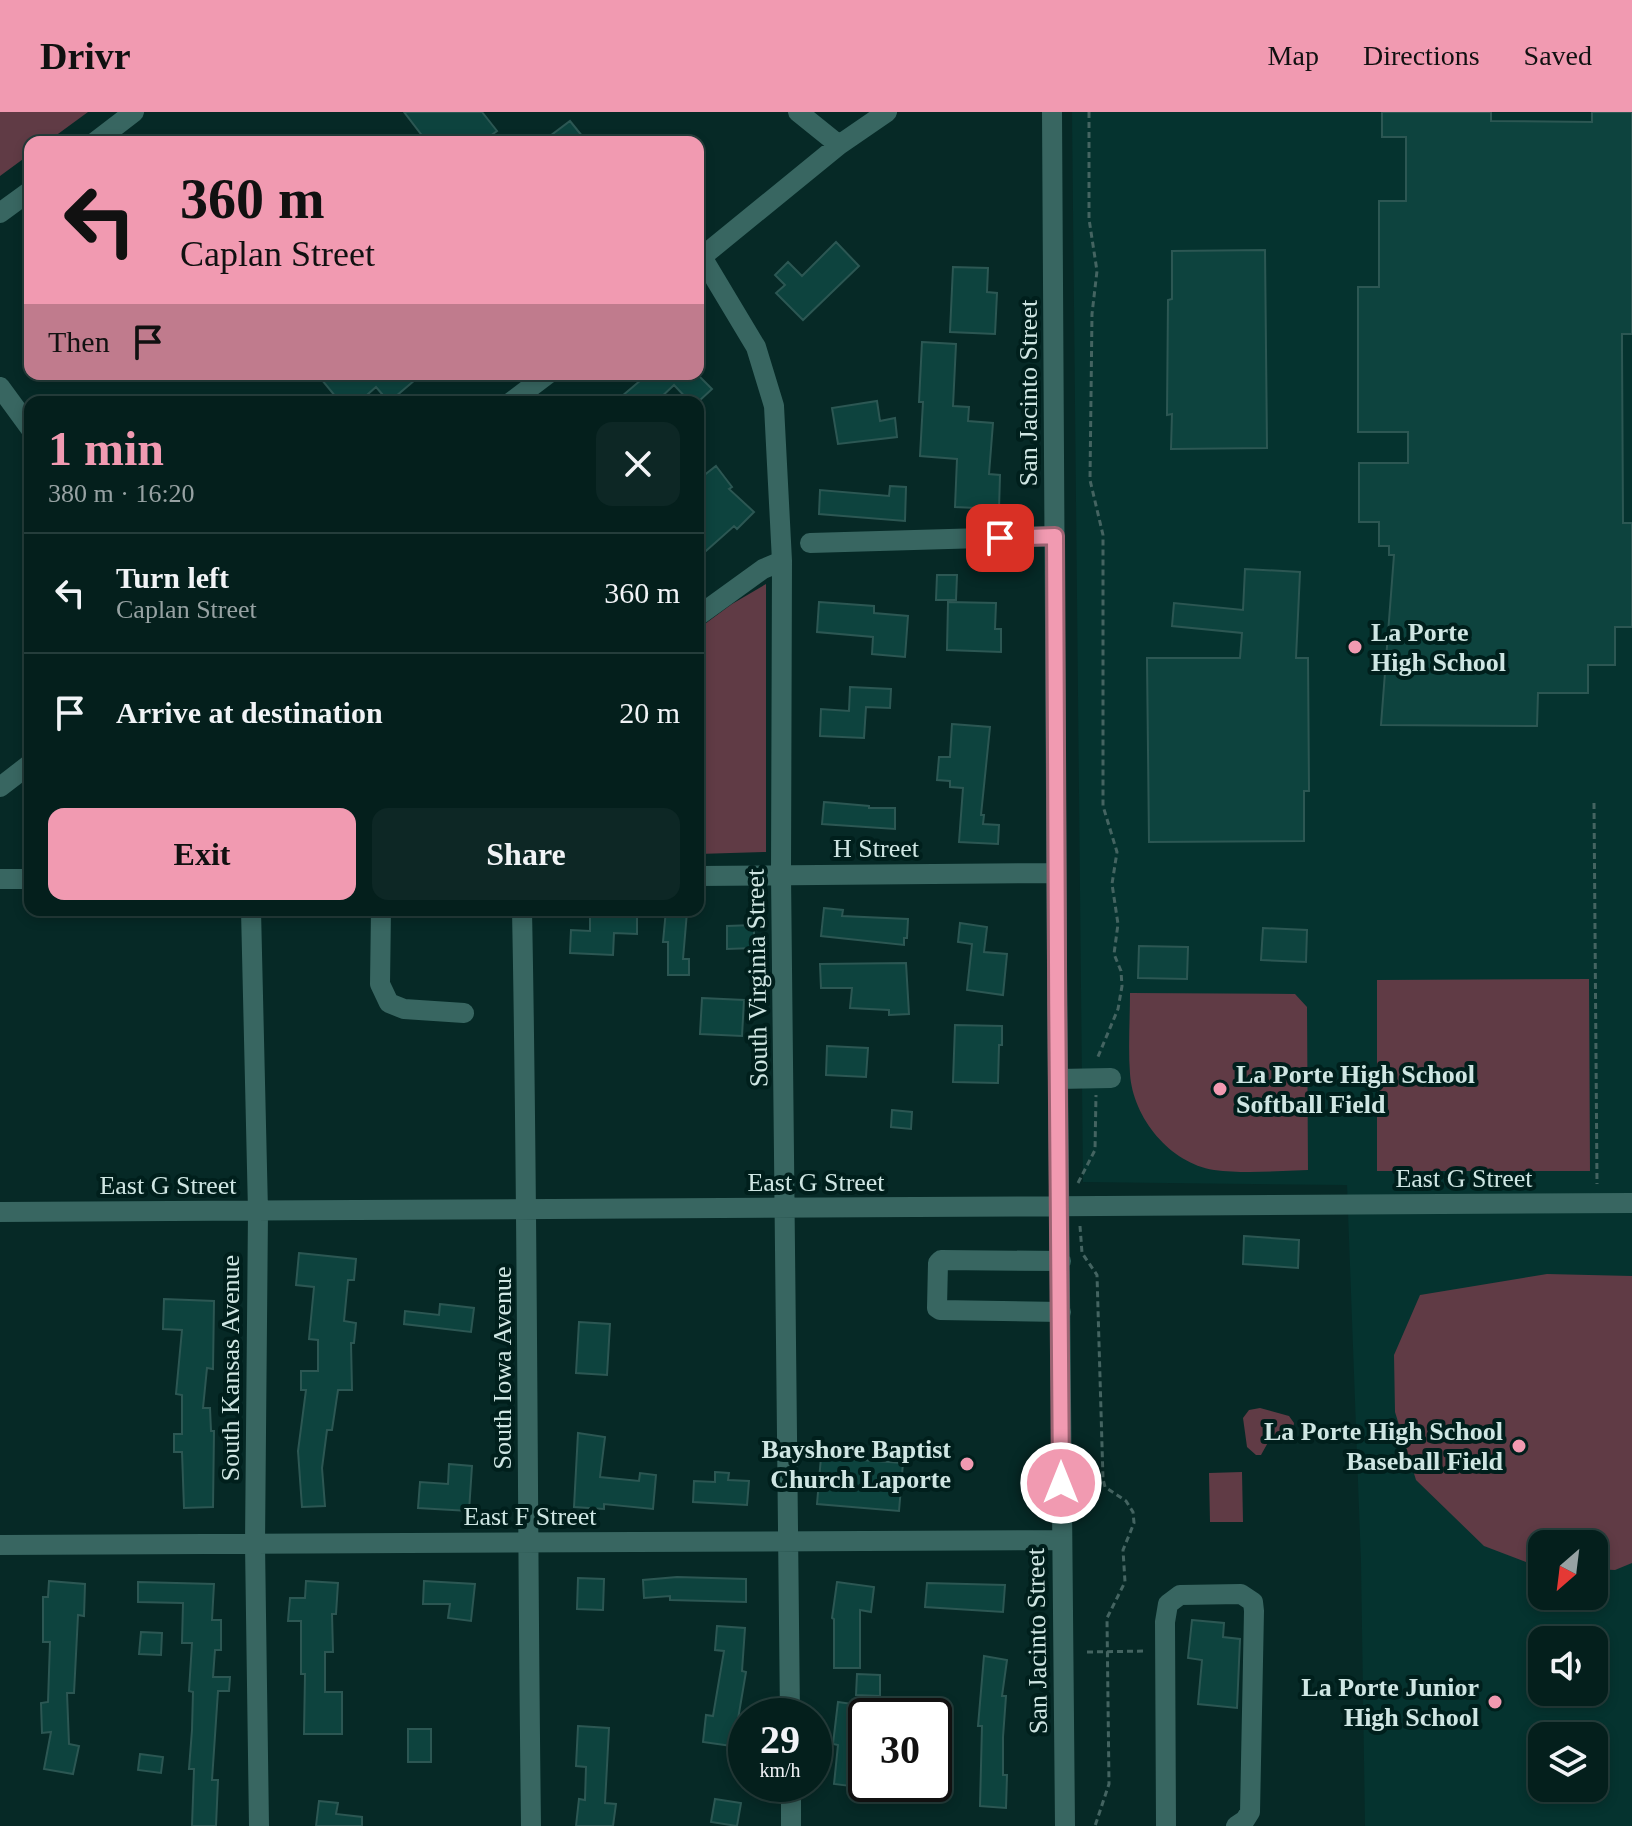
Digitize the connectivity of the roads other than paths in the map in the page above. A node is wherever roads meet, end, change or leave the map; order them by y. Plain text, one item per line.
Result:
1 (134, 112) edge
2 (798, 112) edge
3 (887, 112) edge
4 (1052, 112) edge
5 (103, 136) edge
6 (839, 145) junction
7 (24, 195) edge
8 (0, 213) edge
9 (704, 256) edge
10 (704, 265) edge
11 (540, 380) edge
12 (0, 387) edge
13 (519, 396) edge
14 (24, 420) edge
15 (1055, 536) junction
16 (810, 543) dead end
17 (782, 561) junction
18 (704, 612) edge
19 (24, 769) edge
20 (0, 787) edge
21 (1055, 873) junction
22 (781, 875) junction
23 (704, 876) edge
24 (0, 879) edge
25 (24, 879) edge
26 (251, 916) edge
27 (381, 916) edge
28 (522, 916) edge
29 (464, 1013) dead end
30 (1104, 1078) road end
31 (1058, 1079) junction
32 (1632, 1203) edge
33 (1070, 1206) junction
34 (786, 1208) junction
35 (528, 1209) junction
36 (258, 1211) junction
37 (0, 1212) edge
38 (1061, 1261) junction
39 (1061, 1312) junction
40 (1061, 1540) junction
41 (788, 1541) junction
42 (527, 1542) junction
43 (255, 1544) junction
44 (0, 1545) edge
45 (790, 1698) edge
46 (791, 1802) edge
47 (259, 1826) edge
48 (531, 1826) edge
49 (791, 1826) edge
50 (1065, 1826) edge
51 (1166, 1826) edge
52 (1236, 1826) edge

1 - 5 street
2 - 6 street
3 - 6 street
4 - 15 street, San Jacinto Street
6 - 9 street
7 - 8 street
10 - 17 street, South Virginia Street
11 - 13 street
12 - 14 street
15 - 16 street
15 - 21 street, San Jacinto Street
17 - 18 street
17 - 22 street, South Virginia Street
19 - 20 street
21 - 22 street, H Street
21 - 31 street, San Jacinto Street
22 - 23 street, H Street
22 - 34 street, South Virginia Street
24 - 25 street
26 - 36 street, South Kansas Avenue
27 - 29 street
28 - 35 street, South Iowa Avenue
30 - 31 street
31 - 33 street, San Jacinto Street
32 - 33 street, East G Street
33 - 34 street, East G Street
33 - 38 street, San Jacinto Street
34 - 35 street, East G Street
34 - 41 street, South Virginia Street
35 - 36 street, East G Street
35 - 42 street, South Iowa Avenue
36 - 37 street, East G Street
36 - 43 street, South Kansas Avenue
38 - 39 street, San Jacinto Street
38 - 39 street
39 - 40 street, San Jacinto Street
40 - 41 street, East F Street
40 - 50 street, San Jacinto Street
41 - 42 street, East F Street
41 - 45 street, South Virginia Street
42 - 43 street, East F Street
42 - 48 street, South Iowa Avenue
43 - 44 street, East F Street
43 - 47 street, South Kansas Avenue
46 - 49 street
51 - 52 street

